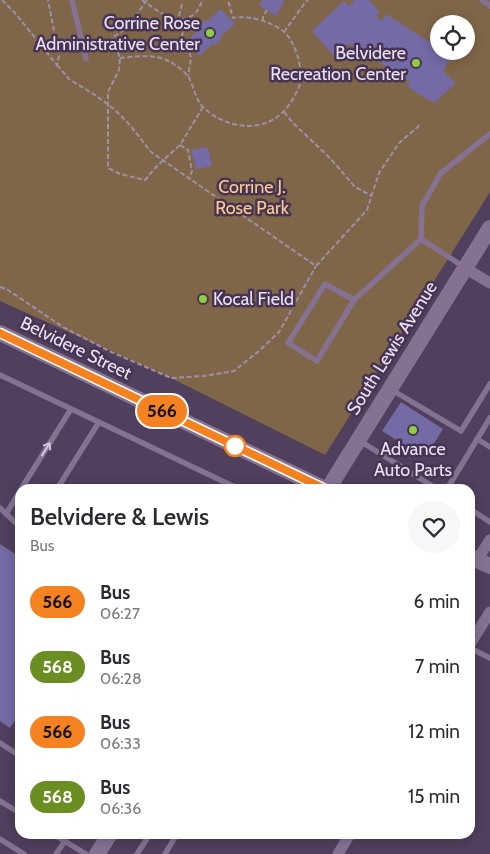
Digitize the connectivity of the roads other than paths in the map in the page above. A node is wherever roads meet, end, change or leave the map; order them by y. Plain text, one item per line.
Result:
1 (72, 0) edge
2 (482, 0) edge
3 (490, 6) edge
4 (86, 59) dead end
5 (490, 134) edge
6 (490, 228) edge
7 (421, 239) junction
8 (466, 268) junction
9 (490, 283) edge
10 (354, 300) junction
11 (0, 333) edge
12 (0, 375) edge
13 (490, 384) edge
14 (390, 389) junction
15 (71, 409) junction
16 (490, 418) edge
17 (99, 422) junction
18 (477, 439) junction
19 (358, 440) junction
20 (490, 447) edge
21 (25, 484) edge
22 (60, 484) edge
23 (229, 484) edge
24 (316, 484) edge
25 (329, 484) edge
26 (429, 484) edge
27 (450, 484) edge
28 (15, 500) edge
29 (0, 508) edge
30 (475, 512) edge
31 (6, 514) junction
32 (15, 522) edge
33 (490, 522) edge
34 (490, 540) edge
35 (479, 561) edge
36 (490, 612) edge
37 (475, 636) edge
38 (475, 650) edge
39 (490, 658) edge
40 (0, 743) edge
41 (15, 753) edge
42 (0, 800) edge
43 (15, 810) edge
44 (0, 839) edge
45 (61, 839) edge
46 (107, 839) edge
47 (147, 839) edge
48 (174, 839) edge
49 (347, 839) edge
50 (64, 841) junction
51 (24, 854) edge
52 (56, 854) edge
53 (86, 854) edge
54 (97, 854) edge
55 (137, 854) edge
56 (165, 854) edge
57 (338, 854) edge

1 - 4 lane
2 - 3 lane
5 - 7 lane
6 - 8 main road, South Lewis Avenue
7 - 8 lane
7 - 10 lane
8 - 9 street
8 - 14 main road, South Lewis Avenue
10 - 10 lane
11 - 24 main road, Belvidere Street
12 - 15 lane
13 - 14 lane
14 - 19 main road, South Lewis Avenue
15 - 17 lane
21 -> 15 lane
16 - 18 lane
17 - 22 lane
17 - 23 lane
18 - 20 lane
18 - 27 lane
19 - 25 main road, South Lewis Avenue
19 - 26 lane
28 - 31 lane
29 - 31 lane
30 - 33 lane
31 - 32 lane
34 - 35 street
36 - 37 street
38 - 39 lane
40 - 41 lane
42 - 43 lane
44 - 51 lane
45 - 50 lane
46 - 54 main road
47 - 55 lane
48 - 56 lane
49 - 57 street
50 - 52 lane
50 - 53 lane

